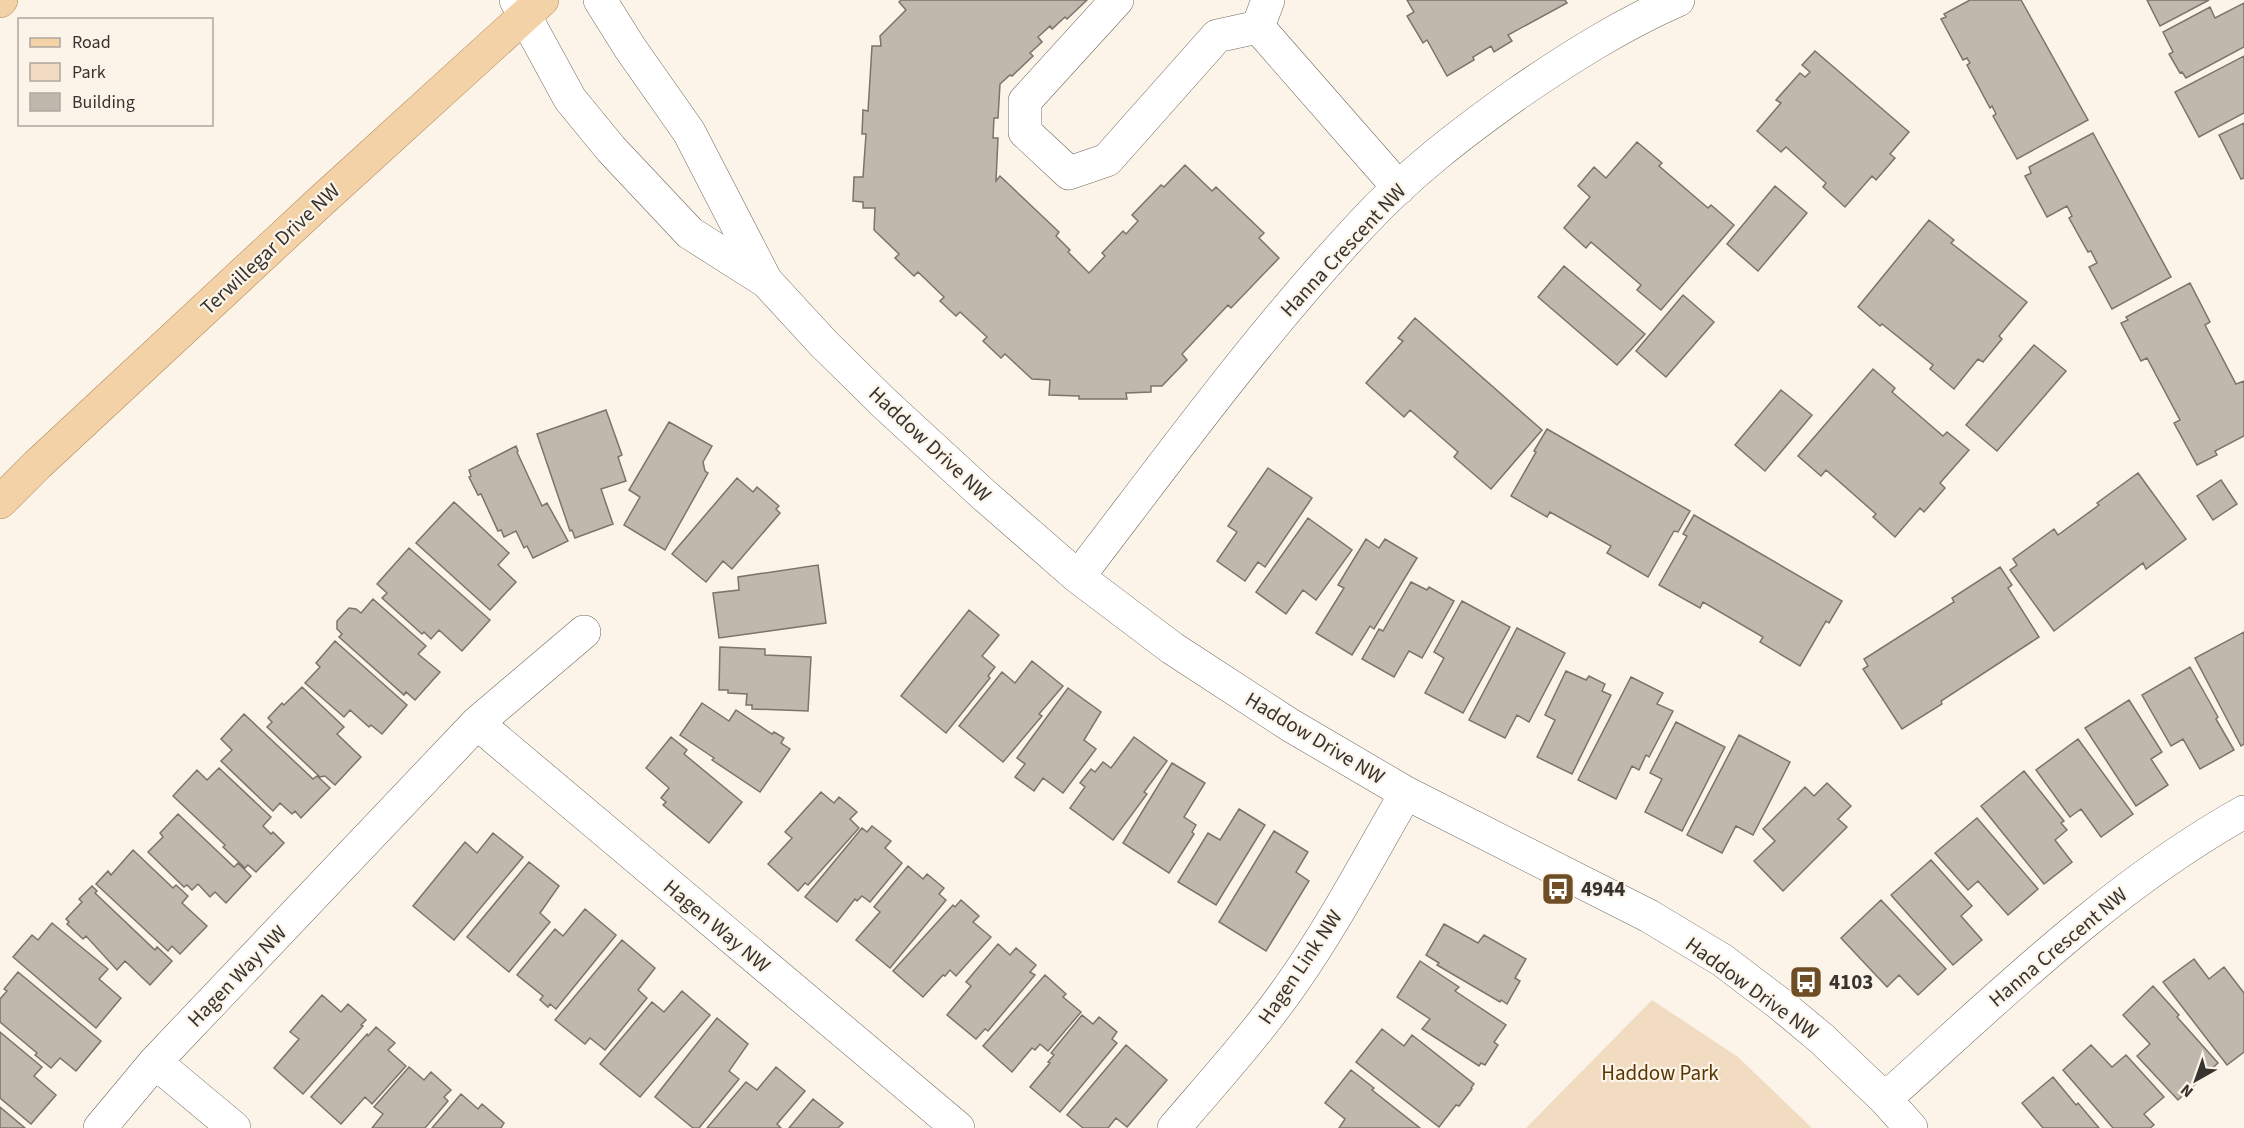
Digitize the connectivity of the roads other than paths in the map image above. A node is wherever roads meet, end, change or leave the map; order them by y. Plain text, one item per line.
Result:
1 (600, 0) edge
2 (1117, 0) edge
3 (1678, 0) edge
4 (527, 5) edge
5 (1263, 13) edge
6 (1399, 188) junction
7 (766, 281) junction
8 (0, 502) edge
9 (1078, 577) junction
10 (584, 632) dead end
11 (477, 723) junction
12 (1406, 793) junction
13 (2244, 812) edge
14 (155, 1062) junction
15 (1885, 1099) junction
16 (100, 1128) edge
17 (234, 1128) edge
18 (958, 1128) edge
19 (1174, 1128) edge
20 (1911, 1128) edge

1 - 7 street, Haddow Drive NW
2 - 5 street
3 - 6 street, Hanna Crescent NW
4 - 7 street, Haddow Drive NW
4 - 8 main road, Terwillegar Drive NW
5 - 6 street
6 - 9 street, Hanna Crescent NW
7 - 9 street, Haddow Drive NW
9 - 12 street, Haddow Drive NW
10 - 11 street, Hagen Way NW
11 - 14 street, Hagen Way NW
11 - 18 street, Hagen Way NW
12 - 15 street, Haddow Drive NW
12 - 19 street, Hagen Link NW
13 - 15 street, Hanna Crescent NW
14 - 16 street, Hagen Way NW
14 - 17 street
15 - 20 street, Haddow Drive NW

